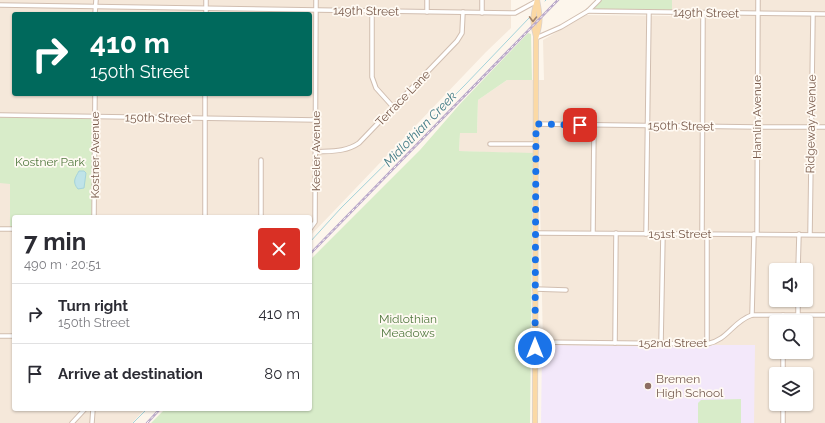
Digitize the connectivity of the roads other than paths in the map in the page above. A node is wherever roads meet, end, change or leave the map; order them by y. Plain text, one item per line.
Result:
1 (40, 0) edge
2 (96, 0) edge
3 (206, 0) edge
4 (316, 0) edge
5 (427, 0) edge
6 (482, 0) edge
7 (599, 0) edge
8 (758, 0) edge
9 (536, 1) edge
10 (0, 5) edge
11 (40, 6) junction
12 (96, 7) junction
13 (206, 9) junction
14 (316, 10) junction
15 (372, 11) junction
16 (588, 11) junction
17 (96, 12) edge
18 (427, 12) junction
19 (463, 12) junction
20 (649, 12) junction
21 (482, 13) junction
22 (703, 13) junction
23 (758, 14) junction
24 (813, 14) junction
25 (825, 14) edge
26 (536, 38) junction
27 (95, 96) edge
28 (205, 96) edge
29 (394, 108) junction
30 (0, 116) edge
31 (95, 117) junction
32 (205, 118) junction
33 (316, 120) junction
34 (536, 124) junction
35 (594, 125) junction
36 (648, 126) junction
37 (703, 126) junction
38 (811, 126) junction
39 (825, 126) edge
40 (757, 127) junction
41 (490, 144) dead end
42 (536, 144) junction
43 (316, 152) junction
44 (261, 160) dead end
45 (94, 215) edge
46 (205, 215) edge
47 (261, 215) edge
48 (312, 226) edge
49 (0, 228) edge
50 (12, 229) edge
51 (536, 233) junction
52 (594, 233) junction
53 (616, 233) junction
54 (646, 234) junction
55 (663, 234) junction
56 (702, 234) junction
57 (707, 234) junction
58 (755, 234) junction
59 (799, 234) junction
60 (810, 234) junction
61 (825, 235) edge
62 (798, 263) edge
63 (535, 289) junction
64 (566, 290) dead end
65 (798, 307) edge
66 (752, 315) junction
67 (769, 315) edge
68 (798, 315) edge
69 (813, 315) edge
70 (825, 315) edge
71 (0, 336) edge
72 (12, 336) edge
73 (535, 342) junction
74 (615, 343) junction
75 (661, 344) junction
76 (707, 344) junction
77 (83, 411) edge
78 (93, 411) edge
79 (783, 411) edge
80 (72, 423) edge
81 (92, 423) edge
82 (535, 423) edge
83 (783, 423) edge

1 - 11 street
2 - 12 street
3 - 13 street
4 - 14 street, Keeler Avenue
5 - 18 street
6 - 21 street
7 - 16 street
8 - 23 street, Hamlin Avenue
9 - 21 street, 149th Street
9 -> 26 main road
9 - 26 main road
10 - 11 street, 149th Street
11 - 12 street, 149th Street
12 - 13 street, 149th Street
12 - 17 street
13 - 14 street, 149th Street
14 - 15 street, 149th Street
14 - 33 street, Keeler Avenue
15 - 18 street, 149th Street
15 - 29 street
16 - 20 street, 149th Street
16 - 26 street
18 - 19 street, 149th Street
19 - 21 street, 149th Street
19 - 29 street, Terrace Lane
20 - 22 street, 149th Street
20 - 36 street
22 - 23 street, 149th Street
22 - 37 street
23 - 24 street, 149th Street
23 - 40 street, Hamlin Avenue
24 - 25 street, 149th Street
24 - 38 street, Ridgeway Avenue
26 - 34 main road
27 - 31 street, Kostner Avenue
28 - 32 street
29 - 43 street, Terrace Lane
30 - 31 street, 150th Street
31 - 32 street, 150th Street
31 - 45 street, Kostner Avenue
32 - 33 street, 150th Street
32 - 46 street
33 - 43 street, Keeler Avenue
34 - 35 street, 150th Street
34 - 42 main road
35 - 36 street, 150th Street
35 - 52 street
36 - 37 street, 150th Street
36 - 54 street
37 - 40 street, 150th Street
37 - 56 street
38 - 39 street, 150th Street
38 - 40 street, 150th Street
38 - 60 street, Ridgeway Avenue
40 - 58 street, Hamlin Avenue
41 - 42 street
42 - 51 main road
43 - 48 street, Keeler Avenue
44 - 47 street
49 - 50 street
51 - 52 street, 151st Street
51 - 63 main road
52 - 53 street, 151st Street
53 - 54 street, 151st Street
53 - 74 street
54 - 55 street, 151st Street
55 - 56 street, 151st Street
55 - 75 street
56 - 57 street, 151st Street
57 - 58 street, 151st Street
57 - 76 street
58 - 59 street, 151st Street
58 - 66 street, Hamlin Avenue
59 - 60 street, 151st Street
59 - 62 street
60 - 61 street, 151st Street
63 - 64 street
63 - 73 main road
65 - 68 street
66 - 67 street
66 - 76 street, 152nd Street
69 - 70 street
71 - 72 street
73 - 74 street, 152nd Street
73 - 82 main road
74 - 75 street, 152nd Street
75 - 76 street, 152nd Street
77 - 80 street
78 - 81 street
79 - 83 street

